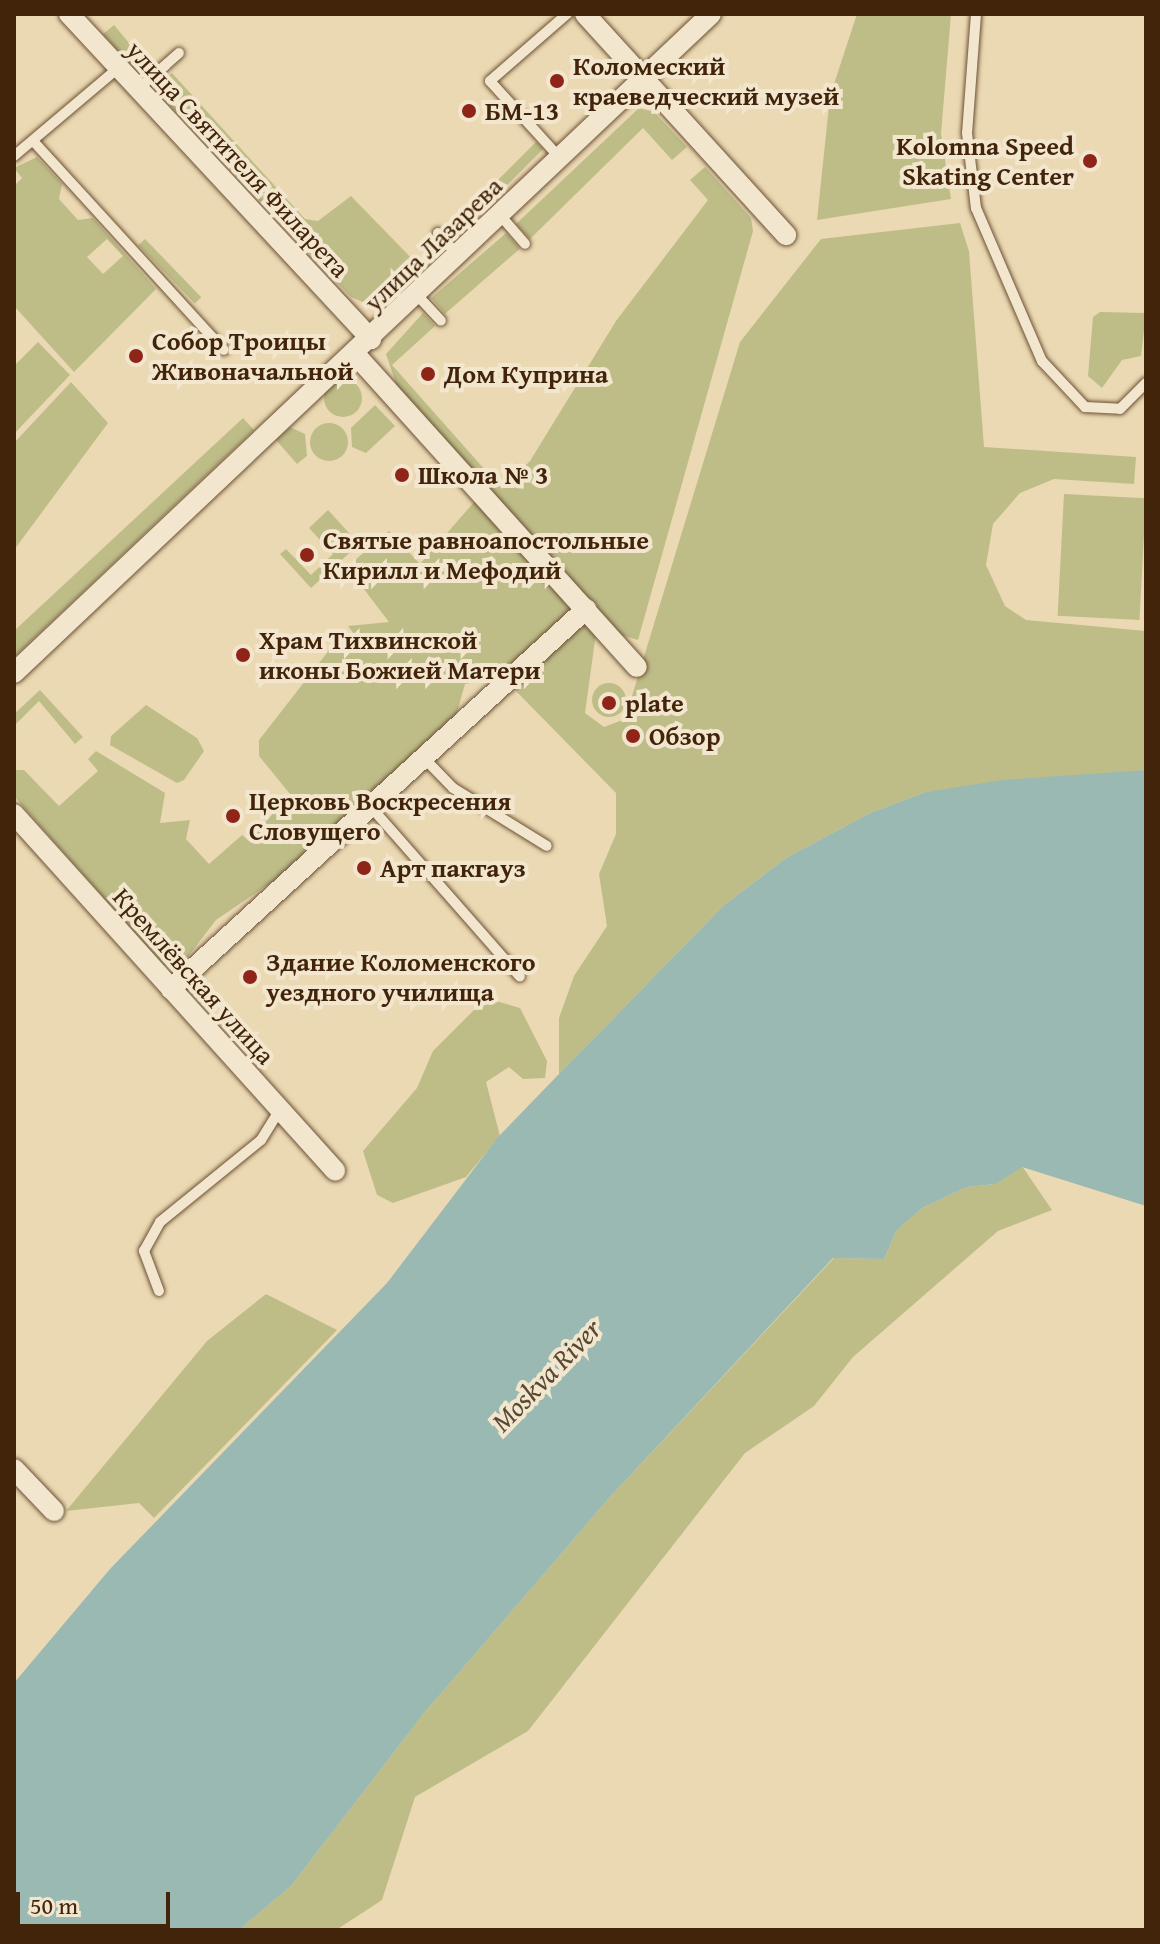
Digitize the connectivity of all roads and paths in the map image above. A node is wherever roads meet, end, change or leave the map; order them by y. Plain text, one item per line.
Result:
1 (69, 14) edge
2 (567, 14) edge
3 (585, 14) edge
4 (711, 14) edge
5 (976, 14) edge
6 (179, 53) dead end
7 (118, 68) junction
8 (643, 78) junction
9 (137, 90) junction
10 (35, 143) junction
11 (14, 156) edge
12 (560, 158) junction
13 (500, 215) junction
14 (438, 233) dead end
15 (786, 235) dead end
16 (525, 244) dead end
17 (458, 255) junction
18 (417, 295) junction
19 (441, 321) dead end
20 (371, 339) junction
21 (224, 350) dead end
22 (355, 354) junction
23 (1146, 383) edge
24 (586, 609) junction
25 (637, 667) dead end
26 (14, 673) edge
27 (423, 757) junction
28 (370, 806) junction
29 (14, 814) edge
30 (547, 846) dead end
31 (520, 977) dead end
32 (171, 989) junction
33 (280, 1110) junction
34 (335, 1171) dead end
35 (159, 1291) dead end
36 (14, 1469) edge
37 (54, 1511) dead end

1 - 7 street, улица Святителя Филарета
2 - 12 lane
3 - 8 street
4 - 8 street, улица Лазарева
5 - 23 lane
6 - 9 lane
7 - 9 street, улица Святителя Филарета
7 - 10 lane
8 - 12 street, улица Лазарева
8 - 15 street
9 - 20 street, улица Святителя Филарета
10 - 11 lane
10 - 21 lane
12 - 13 street, улица Лазарева
13 - 16 lane
13 - 17 street, улица Лазарева
14 - 17 lane
17 - 18 street, улица Лазарева
18 - 19 lane
18 - 20 street, улица Лазарева
20 - 22 street, улица Лазарева
22 - 24 street
22 - 26 street, улица Лазарева
24 - 25 street
24 - 27 street
27 - 28 street
27 - 30 lane
28 - 31 lane
28 - 32 street
29 - 32 street, Кремлёвская улица
32 - 33 street, Кремлёвская улица
33 - 34 street, Кремлёвская улица
33 - 35 lane
36 - 37 street

